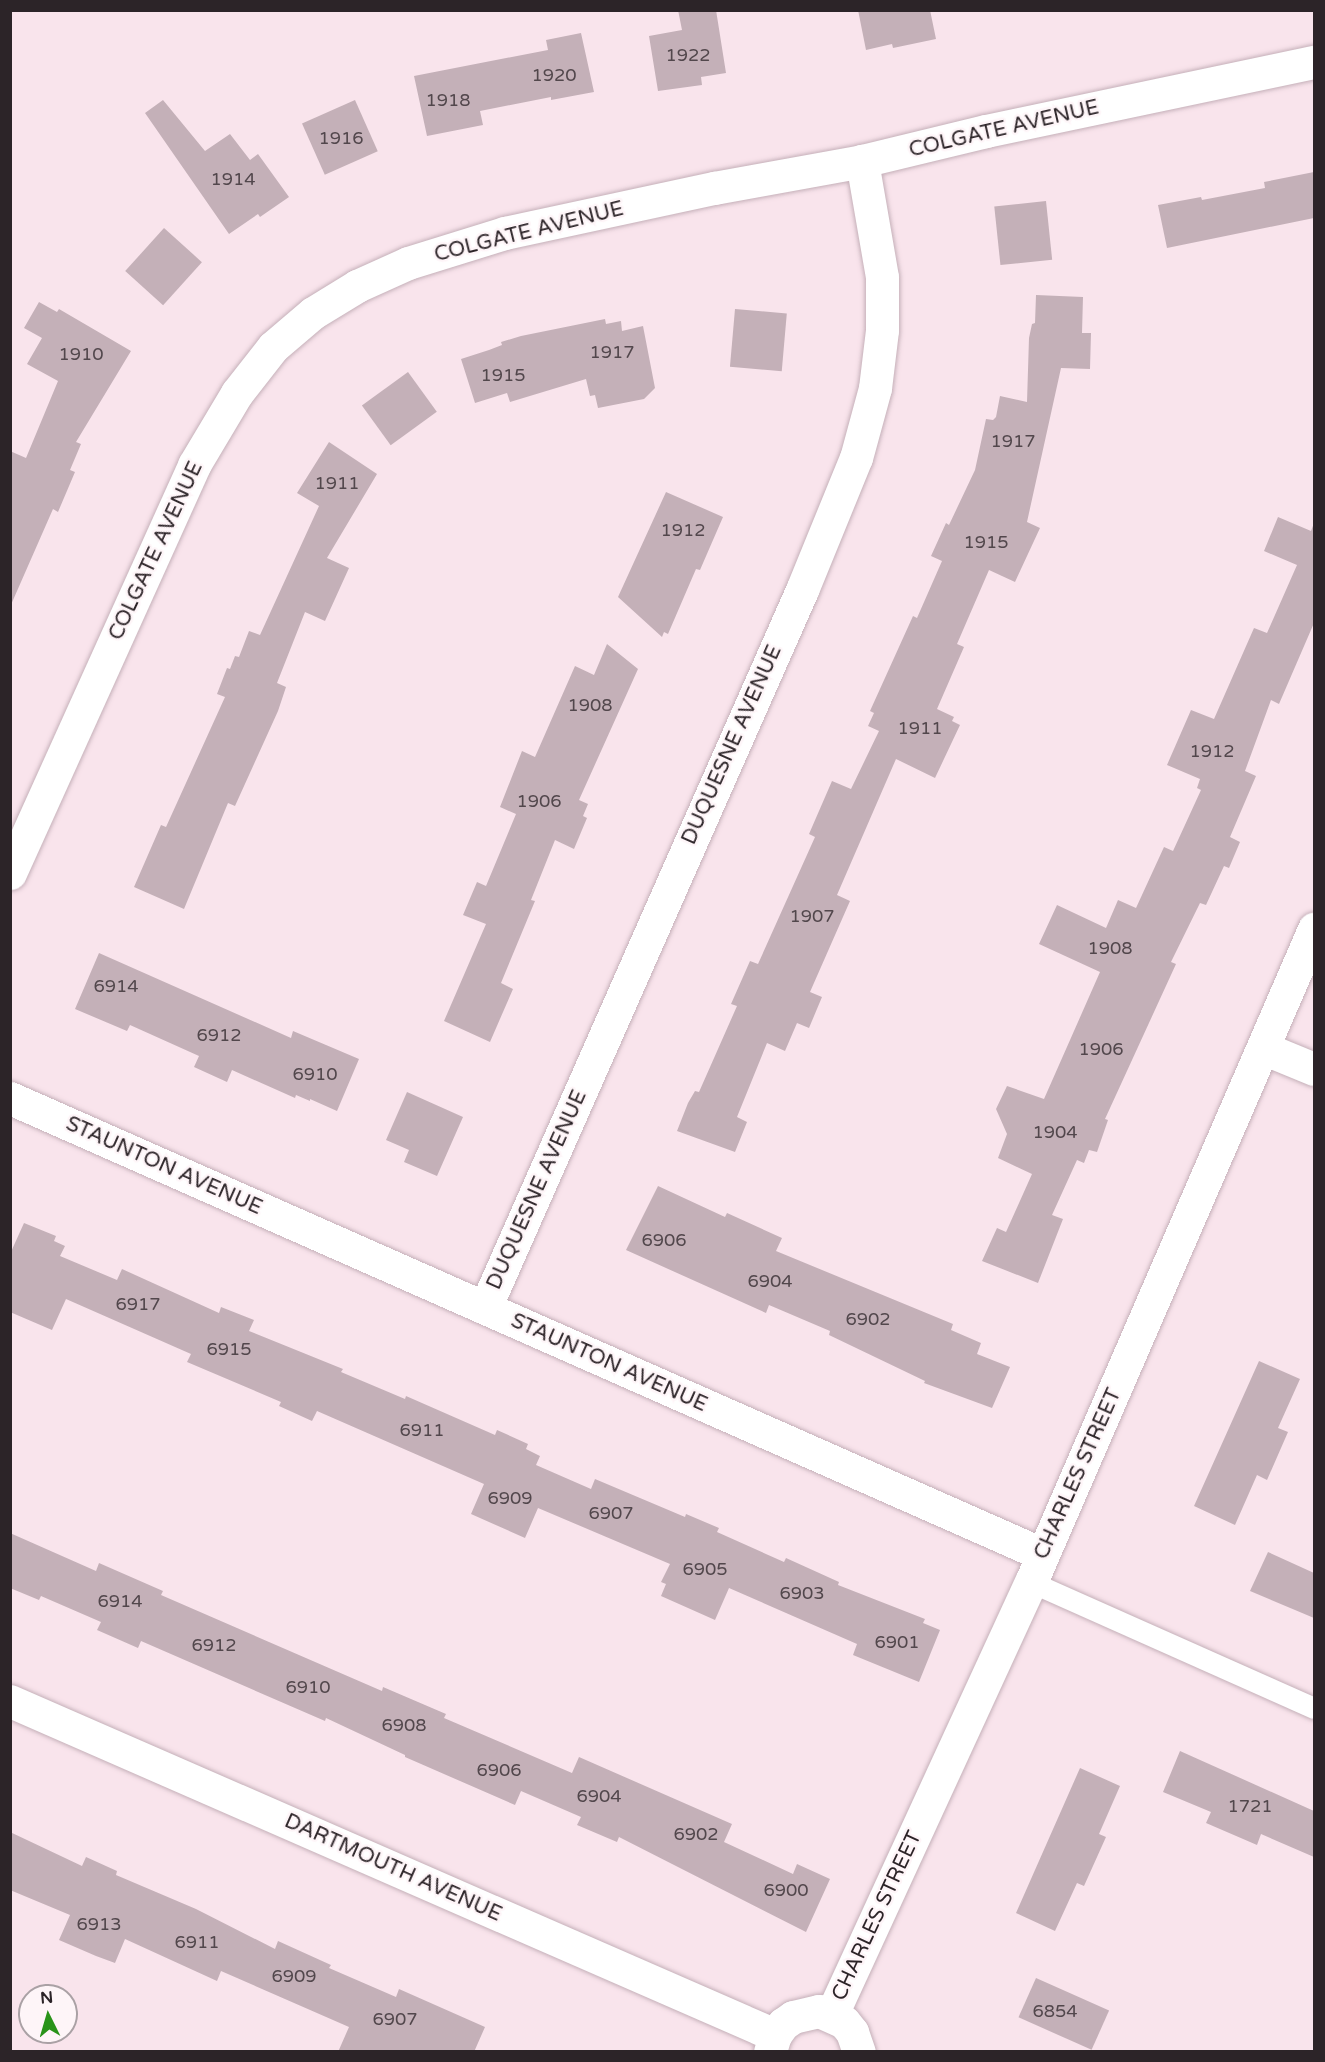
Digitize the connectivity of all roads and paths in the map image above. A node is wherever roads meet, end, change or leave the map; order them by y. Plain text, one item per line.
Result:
1 (1314, 62) edge
2 (862, 161) junction
3 (10, 873) edge
4 (1314, 929) edge
5 (1263, 1048) junction
6 (1314, 1069) edge
7 (10, 1098) edge
8 (485, 1308) junction
9 (1037, 1568) junction
10 (10, 1701) edge
11 (1314, 1708) edge
12 (832, 2014) junction
13 (773, 2043) edge
14 (859, 2052) edge

1 - 2 street, COLGATE AVENUE
2 - 3 street, COLGATE AVENUE
2 - 8 street, DUQUESNE AVENUE
4 - 5 street, CHARLES STREET
5 - 6 street
5 - 9 street, CHARLES STREET
7 - 8 street, STAUNTON AVENUE
8 - 9 street, STAUNTON AVENUE
9 - 11 lane
9 - 12 street, CHARLES STREET
10 - 13 street, DARTMOUTH AVENUE
12 - 13 street
12 - 14 street

